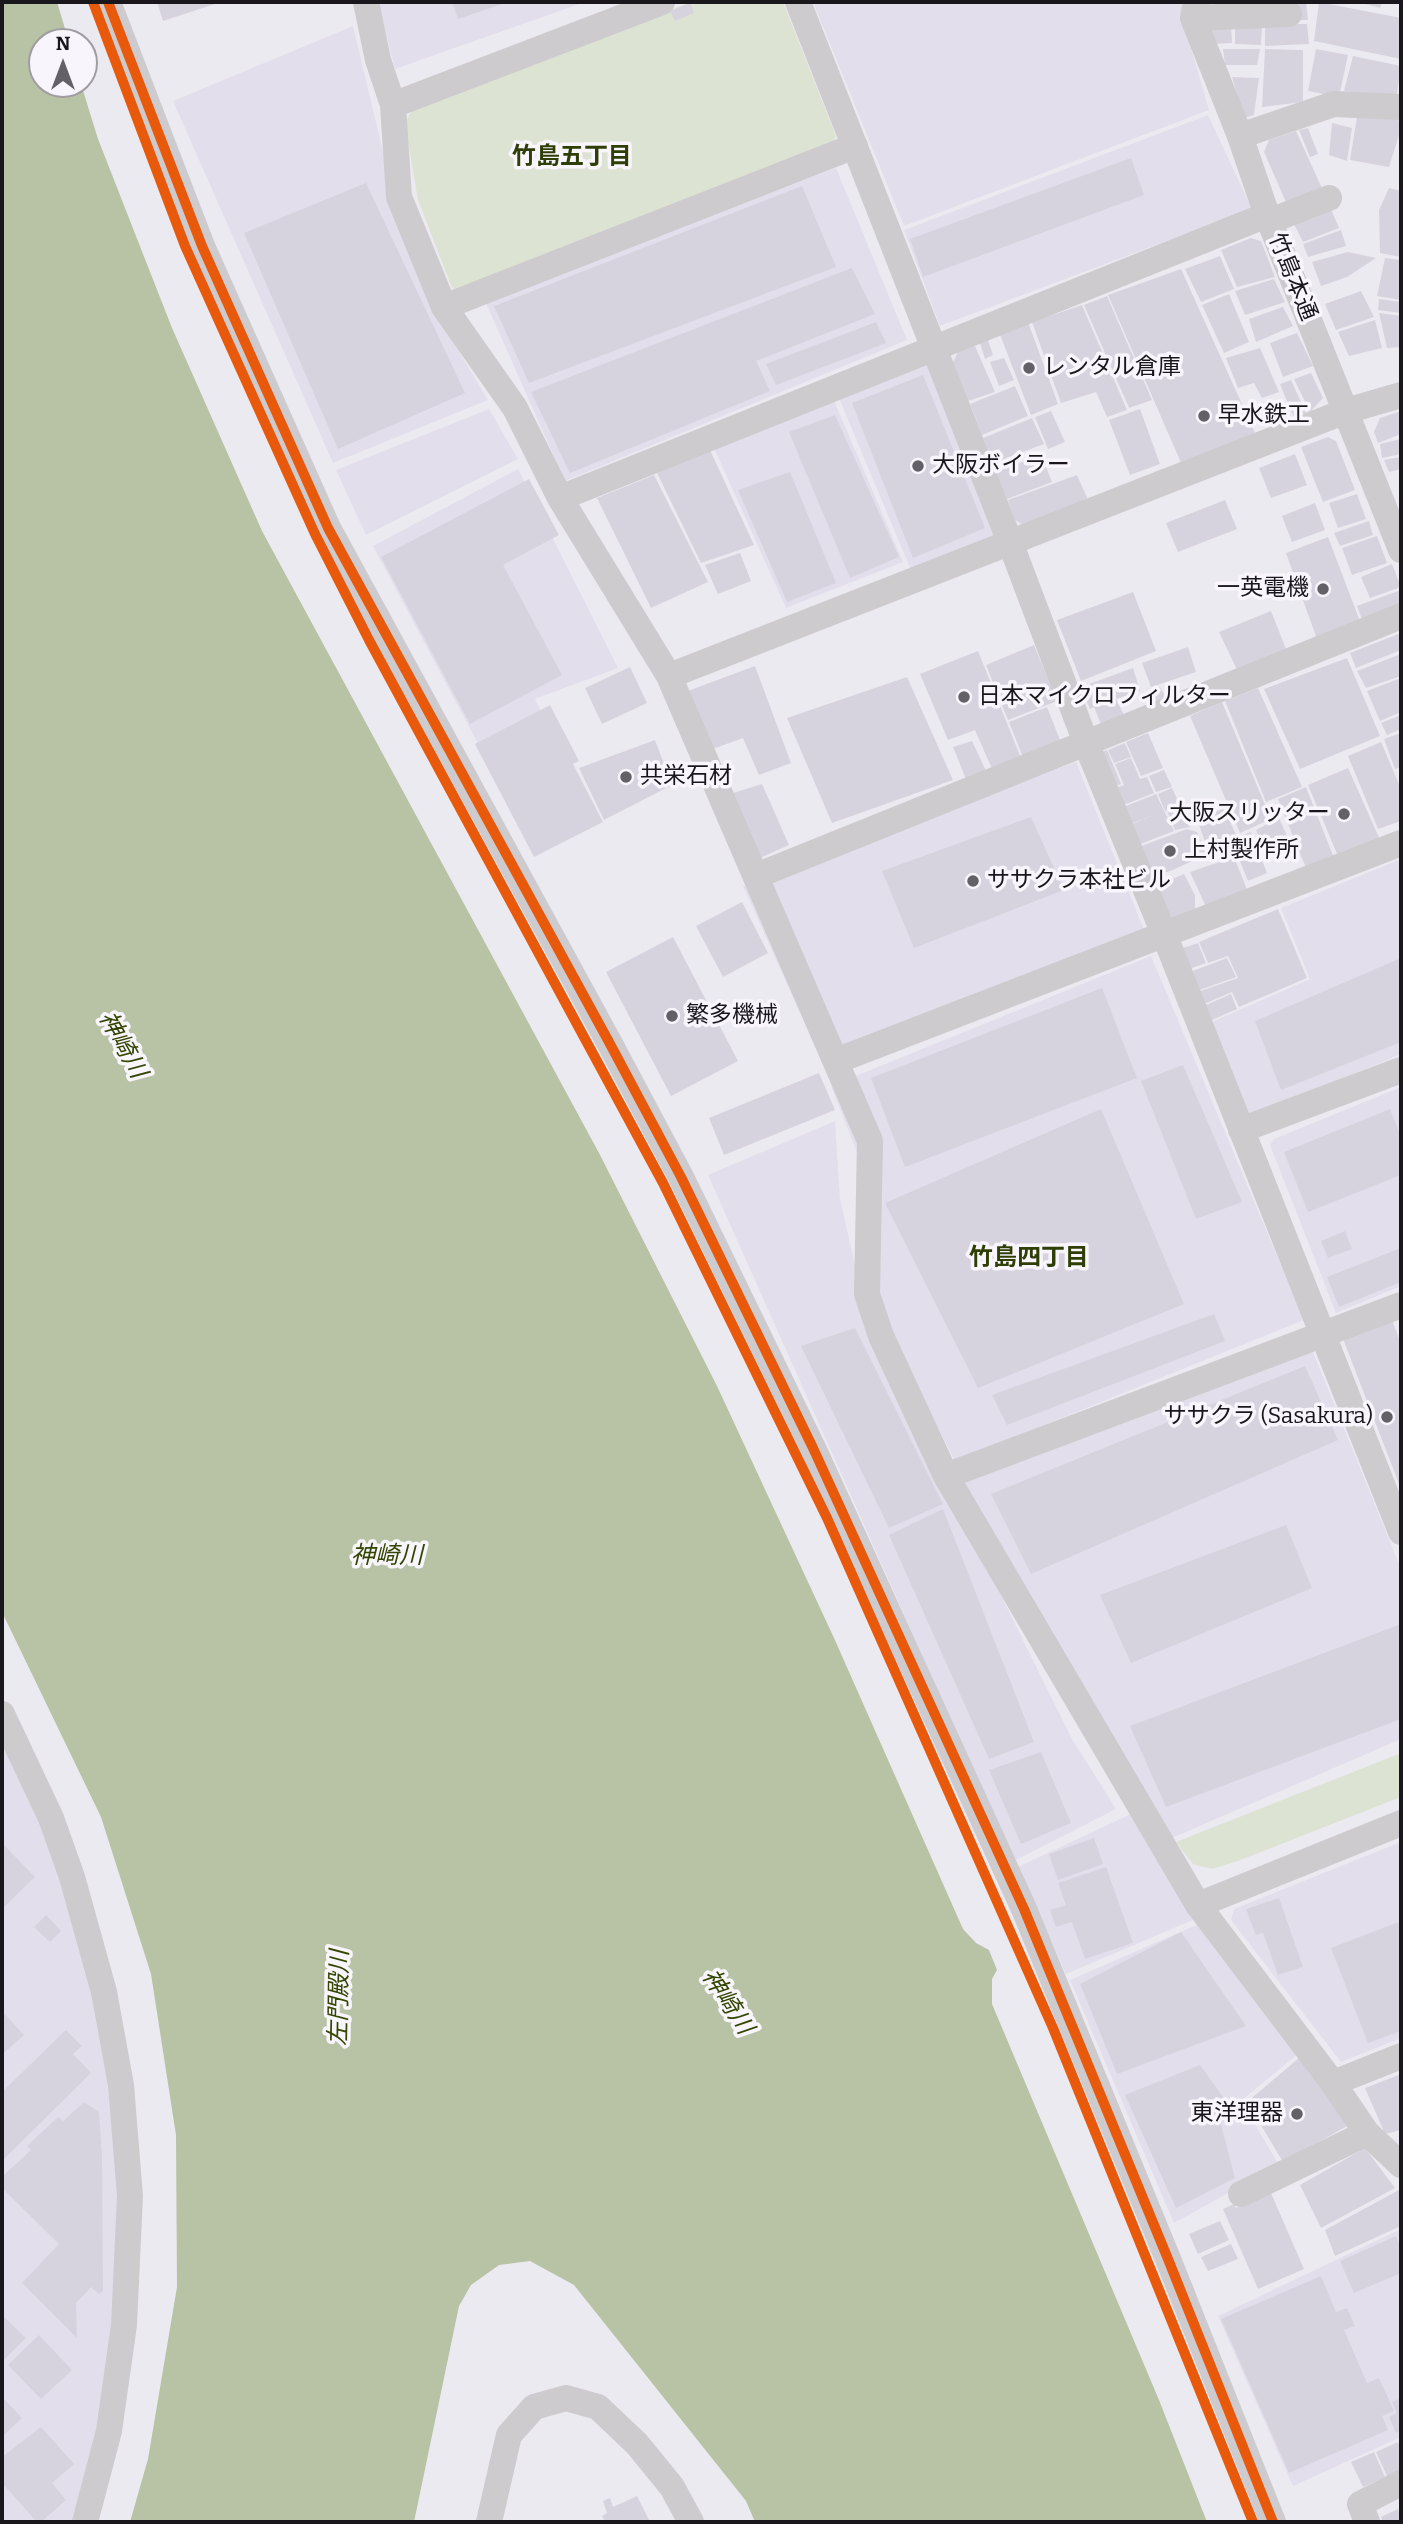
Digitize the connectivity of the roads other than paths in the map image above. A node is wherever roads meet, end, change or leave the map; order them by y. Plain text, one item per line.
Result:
1 (108, 2) edge
2 (366, 2) edge
3 (662, 2) edge
4 (798, 2) edge
5 (1195, 10) edge
6 (1289, 14) dead end
7 (393, 105) junction
8 (1401, 107) edge
9 (1240, 136) junction
10 (855, 145) junction
11 (1329, 198) dead end
12 (1269, 218) junction
13 (444, 307) junction
14 (934, 348) junction
15 (1401, 395) edge
16 (1346, 411) junction
17 (560, 498) junction
18 (1010, 542) junction
19 (1401, 550) edge
20 (1401, 616) edge
21 (669, 676) junction
22 (1086, 743) junction
23 (1401, 843) edge
24 (756, 876) junction
25 (1164, 934) junction
26 (835, 1061) junction
27 (1401, 1070) edge
28 (1241, 1130) junction
29 (1401, 1305) edge
30 (1324, 1335) junction
31 (946, 1476) junction
32 (1400, 1528) edge
33 (2, 1714) edge
34 (1401, 1823) edge
35 (1198, 1905) junction
36 (1401, 2056) edge
37 (1333, 2083) junction
38 (1367, 2133) junction
39 (1401, 2165) edge
40 (1241, 2194) dead end
41 (1401, 2483) edge
42 (85, 2522) edge
43 (489, 2522) edge
44 (691, 2522) edge
45 (1273, 2522) edge
46 (1367, 2522) edge

1 - 45 street
2 - 7 street
3 - 7 street
4 - 10 street
5 - 6 street
5 - 9 street, 竹島本通
7 - 13 street
8 - 9 street
9 - 12 street, 竹島本通
10 - 13 street
10 - 14 street
11 - 12 street
12 - 14 street
12 - 16 street, 竹島本通
13 - 17 street
14 - 17 street
14 - 18 street
15 - 16 street
16 - 18 street
16 - 19 street, 竹島本通
17 - 21 street
18 - 21 street
18 - 22 street
20 - 22 street
21 - 24 street
22 - 24 street
22 - 25 street
23 - 25 street
24 - 26 street
25 - 26 street
25 - 28 street
26 - 31 street
27 - 28 street
28 - 30 street
29 - 30 street
30 - 31 street
30 - 32 street
31 - 35 street
33 - 42 street
34 - 35 street
35 - 37 street
36 - 37 street
37 - 38 street
38 - 39 street
38 - 40 street
41 - 46 street
43 - 44 street

